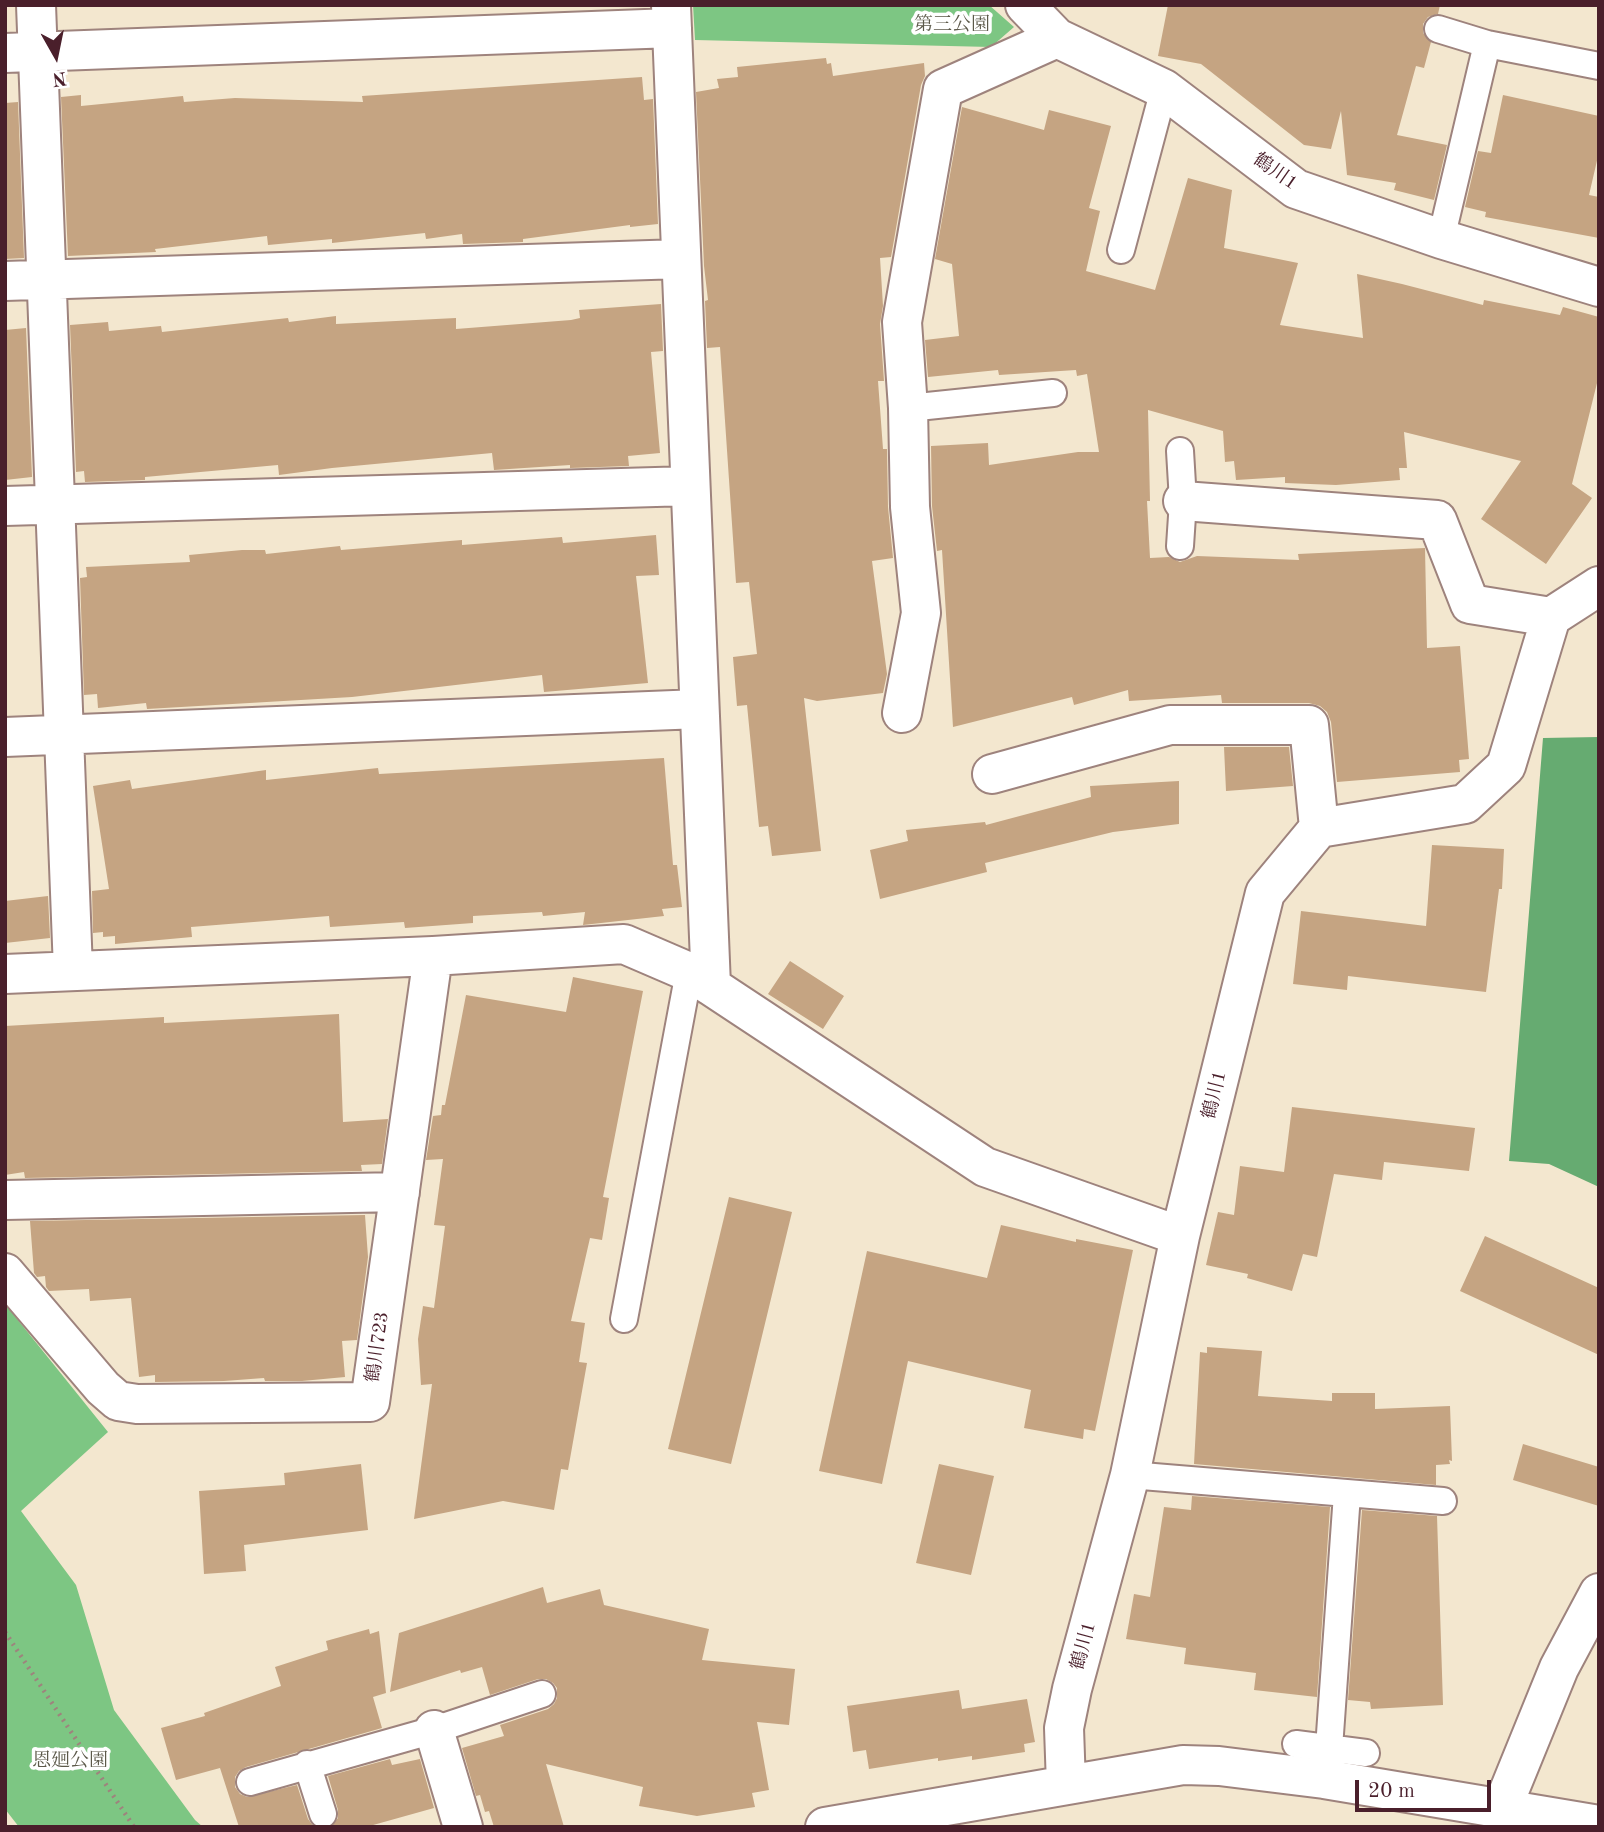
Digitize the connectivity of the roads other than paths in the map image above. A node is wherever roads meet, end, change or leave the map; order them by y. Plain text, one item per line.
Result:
1 (36, 5) edge
2 (1025, 5) edge
3 (671, 17) edge
4 (1438, 29) dead end
5 (1057, 38) junction
6 (1487, 44) junction
7 (21, 52) edge
8 (1599, 66) edge
9 (1164, 89) junction
10 (1441, 239) junction
11 (1121, 250) dead end
12 (681, 259) junction
13 (46, 280) junction
14 (5, 281) edge
15 (1599, 287) edge
16 (1053, 394) dead end
17 (908, 408) junction
18 (1180, 452) dead end
19 (690, 486) junction
20 (1182, 501) junction
21 (55, 503) junction
22 (5, 506) edge
23 (1180, 546) dead end
24 (1599, 586) edge
25 (1550, 617) junction
26 (699, 709) junction
27 (902, 713) dead end
28 (64, 734) junction
29 (5, 737) edge
30 (992, 774) dead end
31 (1320, 828) junction
32 (433, 956) junction
33 (73, 971) junction
34 (5, 974) edge
35 (700, 979) junction
36 (400, 1192) junction
37 (5, 1200) edge
38 (1180, 1236) junction
39 (5, 1273) edge
40 (624, 1319) dead end
41 (1130, 1475) junction
42 (1347, 1494) junction
43 (1443, 1501) dead end
44 (1599, 1593) edge
45 (542, 1694) dead end
46 (433, 1730) junction
47 (1296, 1744) dead end
48 (1367, 1753) dead end
49 (307, 1764) junction
50 (1327, 1764) junction
51 (250, 1782) dead end
52 (1066, 1785) junction
53 (1502, 1808) junction
54 (323, 1814) dead end
55 (1599, 1825) edge
56 (463, 1827) edge
57 (824, 1827) edge

1 - 7 street
2 - 5 street, 鶴川1
3 - 7 street
3 - 12 street
4 - 6 lane
5 - 9 street, 鶴川1
5 - 17 street
6 - 8 lane
6 - 10 lane
7 - 13 street
9 - 10 street, 鶴川1
9 - 11 lane
10 - 15 street, 鶴川1
12 - 13 street
12 - 19 street
13 - 14 street
13 - 21 street
16 - 17 lane
17 - 27 street
18 - 20 lane
19 - 21 street
19 - 26 street
20 - 23 lane
20 - 25 street
21 - 22 street
21 - 28 street
24 - 25 street
25 - 31 street
26 - 28 street
26 - 35 street
28 - 29 street
28 - 33 street
30 - 31 street
31 - 38 street, 鶴川1
32 - 33 street
32 - 35 street
32 - 36 street, 鶴川723
33 - 34 street
35 - 38 street
35 - 40 lane
36 - 37 street
36 - 39 street, 鶴川723
38 - 41 street, 鶴川1
41 - 42 lane
41 - 52 street, 鶴川1
42 - 43 lane
42 - 50 lane
44 - 53 street
45 - 46 lane
46 - 49 lane
46 - 56 street
47 - 50 lane
48 - 50 lane
49 - 51 lane
49 - 54 lane
50 - 52 street
50 - 53 street
52 - 57 street
53 - 55 street

